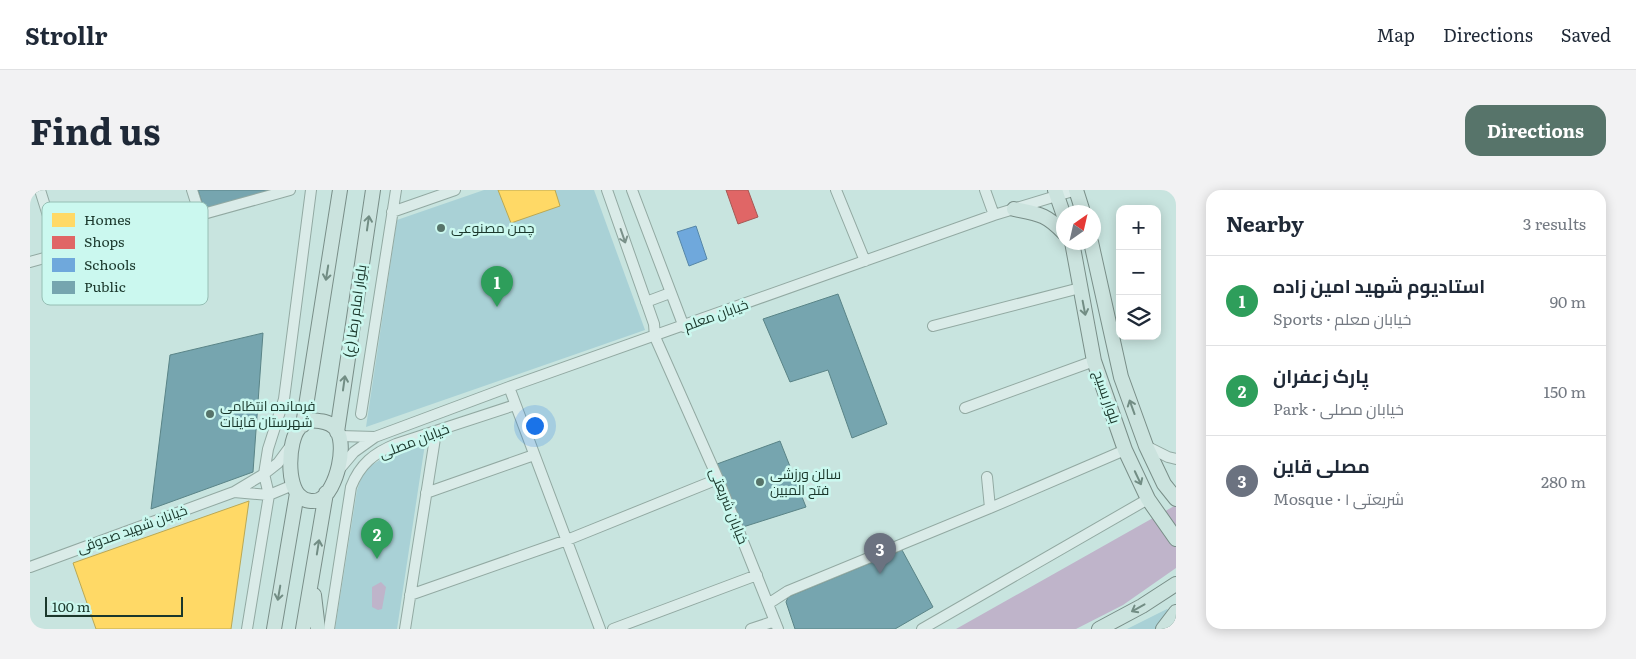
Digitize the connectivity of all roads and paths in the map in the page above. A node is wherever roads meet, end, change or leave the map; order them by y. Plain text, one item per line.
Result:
1 (40, 190) edge
2 (192, 190) edge
3 (290, 190) edge
4 (311, 190) edge
5 (340, 190) edge
6 (373, 190) edge
7 (396, 190) edge
8 (455, 190) edge
9 (607, 190) edge
10 (632, 190) edge
11 (836, 190) edge
12 (985, 190) edge
13 (1076, 190) edge
14 (1056, 193) edge
15 (44, 202) edge
16 (196, 202) edge
17 (1060, 205) edge
18 (1081, 205) edge
19 (1014, 209) junction
20 (208, 212) edge
21 (392, 212) junction
22 (994, 215) junction
23 (1056, 224) edge
24 (1073, 250) edge
25 (1093, 250) edge
26 (866, 261) junction
27 (1080, 288) junction
28 (670, 292) junction
29 (646, 302) junction
30 (933, 326) dead end
31 (684, 327) junction
32 (655, 337) junction
33 (1094, 361) junction
34 (509, 388) junction
35 (515, 404) junction
36 (965, 408) dead end
37 (361, 414) dead end
38 (303, 425) junction
39 (436, 432) junction
40 (339, 434) junction
41 (375, 437) junction
42 (294, 441) junction
43 (1146, 446) junction
44 (1124, 450) junction
45 (534, 456) junction
46 (1176, 459) edge
47 (336, 473) junction
48 (264, 474) junction
49 (987, 477) dead end
50 (718, 479) junction
51 (295, 489) junction
52 (234, 492) junction
53 (326, 493) junction
54 (426, 493) junction
55 (269, 495) junction
56 (1148, 499) junction
57 (1176, 499) edge
58 (990, 508) junction
59 (567, 540) junction
60 (1176, 540) edge
61 (30, 567) edge
62 (757, 575) junction
63 (313, 579) junction
64 (1176, 584) edge
65 (410, 595) junction
66 (768, 604) junction
67 (1176, 612) edge
68 (777, 625) edge
69 (247, 629) edge
70 (274, 629) edge
71 (303, 629) edge
72 (318, 629) edge
73 (330, 629) edge
74 (405, 629) edge
75 (600, 629) edge
76 (613, 629) edge
77 (751, 629) edge
78 (922, 629) edge
79 (1099, 629) edge
80 (1163, 629) edge

1 - 15 street
2 - 16 street
3 - 20 street
4 - 48 street
5 -> 38 main road
40 -> 6 main road, بلوار امام رضا (ع)
7 - 21 street
8 - 21 street
9 -> 29 street, خیابان شریعتی
10 - 28 street
11 - 26 street
12 - 22 street
13 - 14 street, خیابان معلم
13 - 18 main road
14 - 17 main road
14 - 19 street, خیابان معلم
19 - 22 street, خیابان معلم
19 - 23 main road
21 - 37 street
22 - 26 street, خیابان معلم
24 - 27 main road, بلوار بسیج
43 -> 25 main road, بلوار بسیج
26 - 31 street, خیابان معلم
27 - 30 street
27 -> 33 main road, بلوار بسیج
28 - 29 street
28 - 31 street
29 - 32 street, خیابان شریعتی
31 - 32 street, خیابان معلم
32 - 34 street, خیابان معلم
32 - 50 street, خیابان شریعتی
33 - 36 street
33 - 44 main road, بلوار بسیج
34 - 35 street
34 - 41 street, خیابان معلم
35 - 39 street, خیابان مصلی
35 - 45 street
38 - 40 main road
38 - 42 main road
39 - 54 street
39 - 73 street, خیابان مصلی
40 - 41 street
40 - 47 main road
41 - 47 street
42 - 48 street
42 - 51 main road
43 - 46 street
43 - 57 main road, بلوار بسیج
44 -> 56 main road, بلوار بسیج
44 - 58 street
45 - 54 street
45 - 59 street
47 - 53 main road
48 - 52 street
48 - 55 street
49 - 58 street
50 - 59 street
50 - 62 street, خیابان شریعتی
51 - 53 main road
51 - 55 street
51 -> 70 main road
52 - 55 street
52 - 61 street, خیابان شهید صدوقی
63 -> 53 main road
54 - 65 street
55 - 69 street
56 - 60 main road, بلوار بسیج
56 - 78 street
58 - 66 street
59 - 65 street
59 - 75 street
62 - 66 street, خیابان شریعتی
62 - 76 street
63 - 71 main road
63 - 72 main road
64 -> 79 main road
65 - 74 street
66 - 68 street, خیابان شریعتی
67 - 80 main road
68 - 77 street

